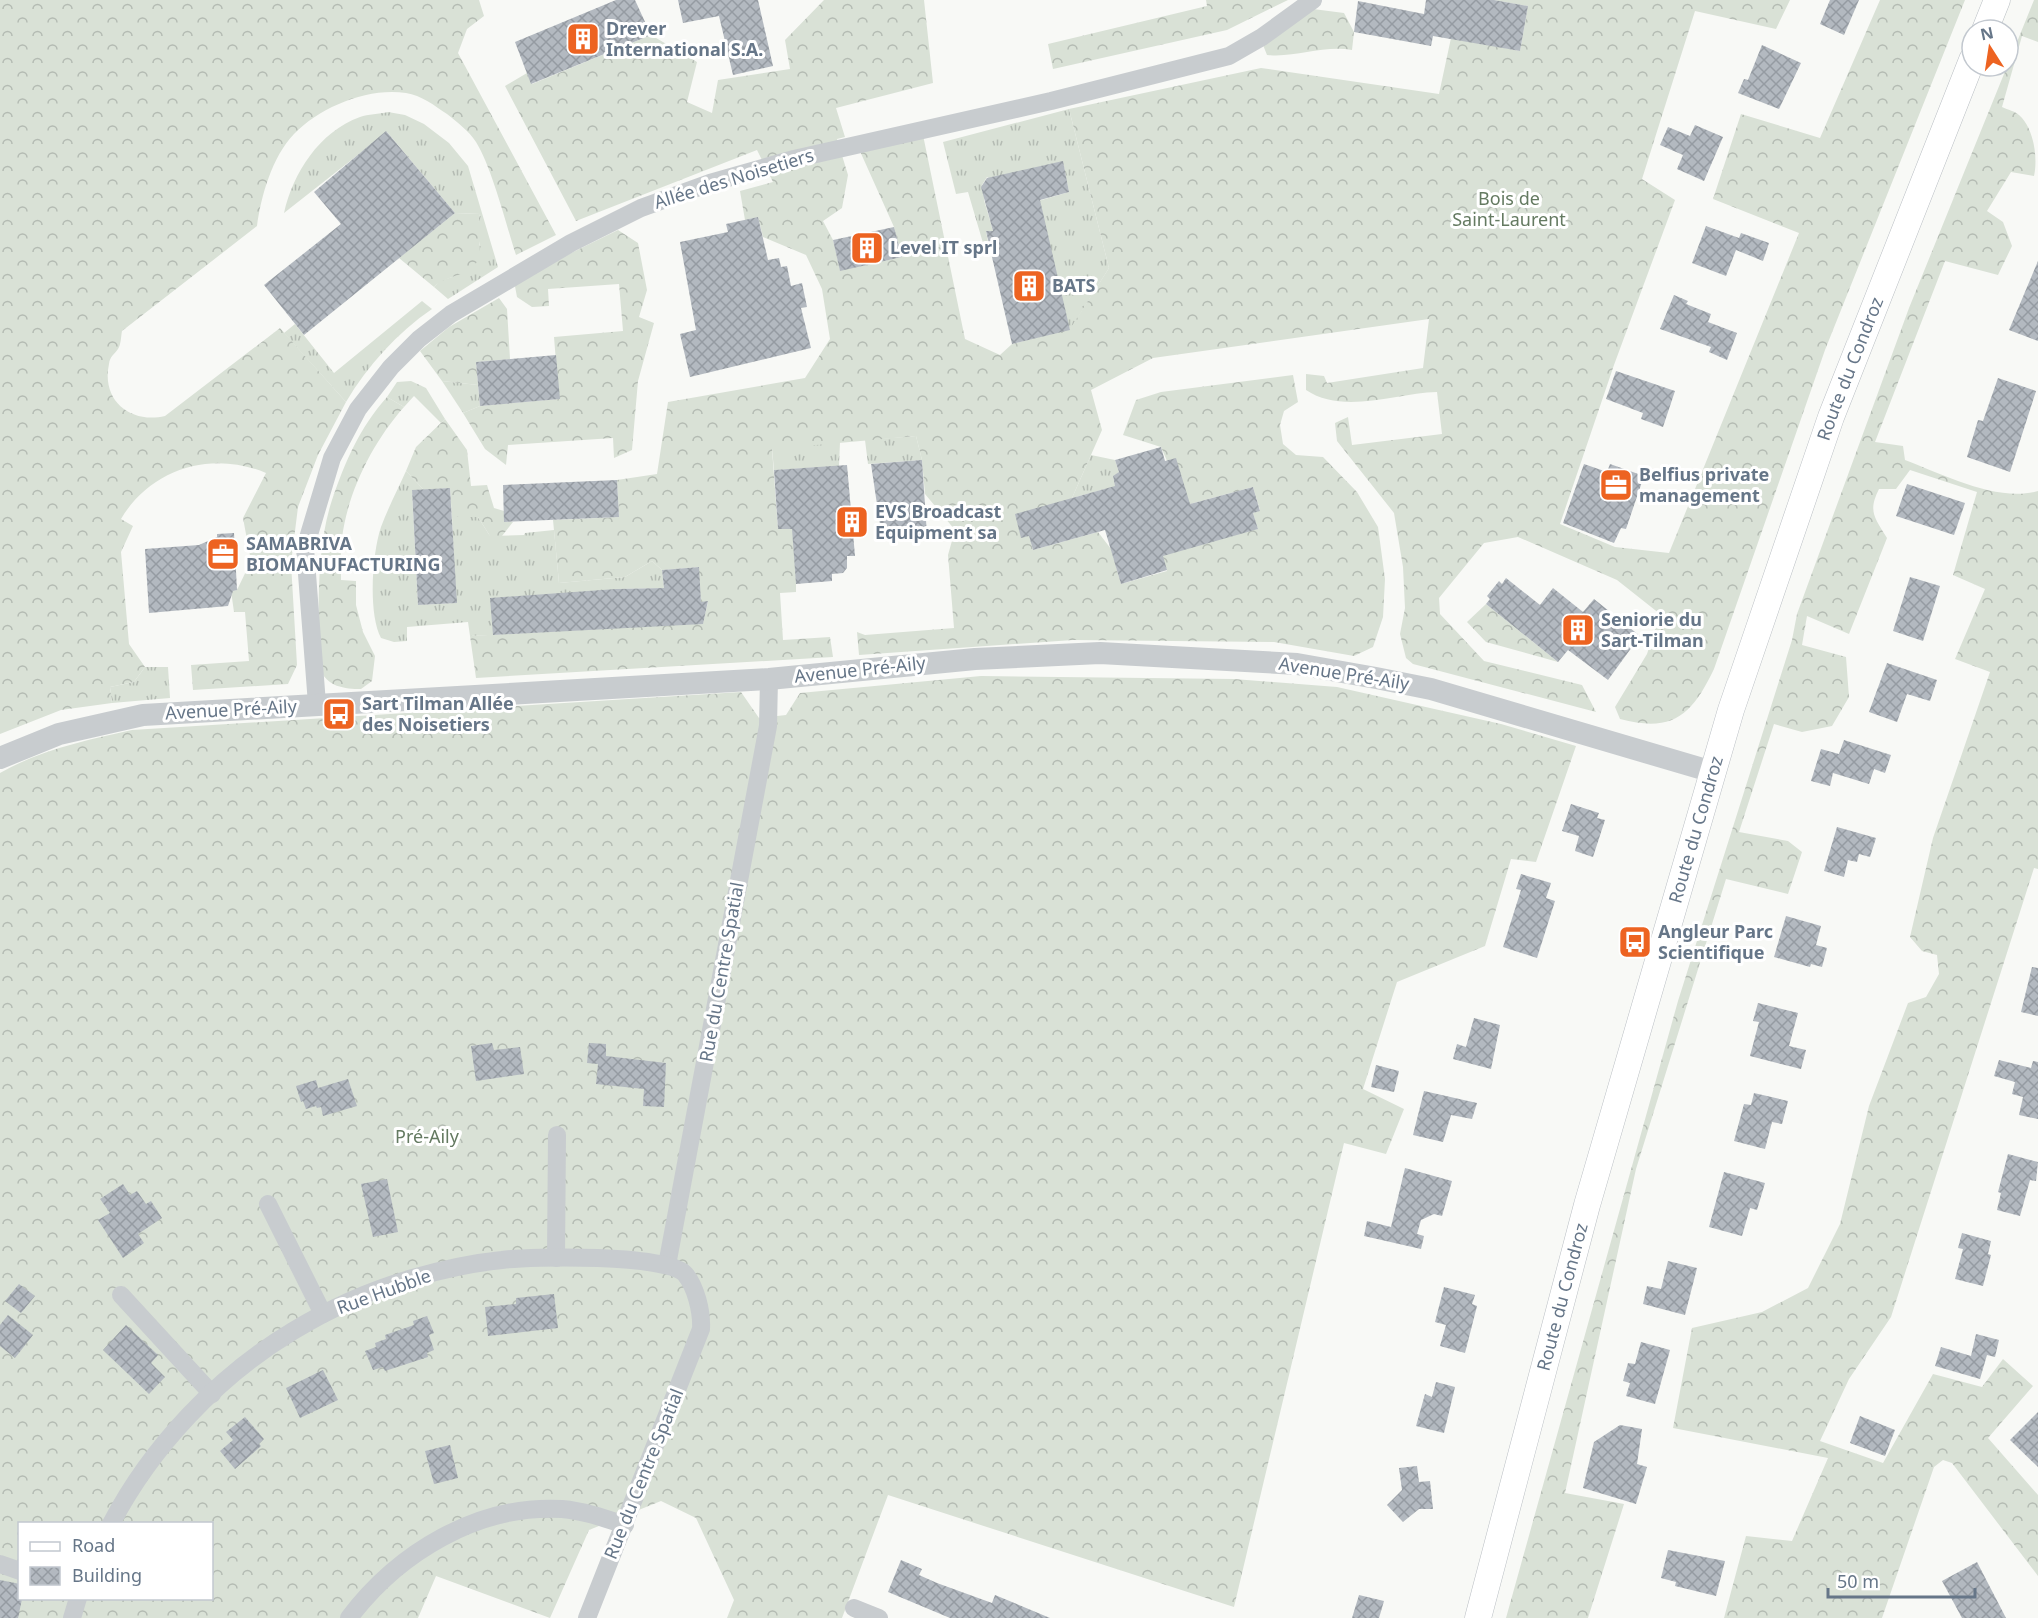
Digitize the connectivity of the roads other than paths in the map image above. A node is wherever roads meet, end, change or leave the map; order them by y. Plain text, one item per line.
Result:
1 (1314, 0) edge
2 (1997, 0) edge
3 (1990, 18) edge
4 (1965, 78) edge
5 (769, 679) junction
6 (317, 705) junction
7 (0, 758) edge
8 (1713, 772) junction
9 (558, 1135) dead end
10 (268, 1204) dead end
11 (556, 1258) junction
12 (667, 1264) junction
13 (121, 1295) dead end
14 (323, 1314) junction
15 (212, 1394) junction
16 (112, 1522) edge
17 (625, 1525) junction
18 (0, 1564) edge
19 (18, 1570) edge
20 (78, 1600) edge
21 (855, 1608) dead end
22 (72, 1618) edge
23 (349, 1618) edge
24 (587, 1618) edge
25 (879, 1618) edge
26 (1478, 1618) edge

1 - 6 street, Allée des Noisetiers
2 - 3 main road
4 - 8 main road, Route du Condroz
5 - 6 street, Avenue Pré-Aily
5 - 8 street, Avenue Pré-Aily
5 - 12 street, Rue du Centre Spatial
6 - 7 street, Avenue Pré-Aily
8 - 26 main road, Route du Condroz
9 - 11 street
10 - 14 street
11 - 12 street, Rue Hubble
11 - 14 street, Rue Hubble
12 - 17 street, Rue du Centre Spatial
13 - 15 street
14 - 15 street, Rue Hubble
15 - 16 street, Rue Hubble
17 - 23 street
17 - 24 street, Rue du Centre Spatial
18 - 19 street
20 - 22 street
21 - 25 street

